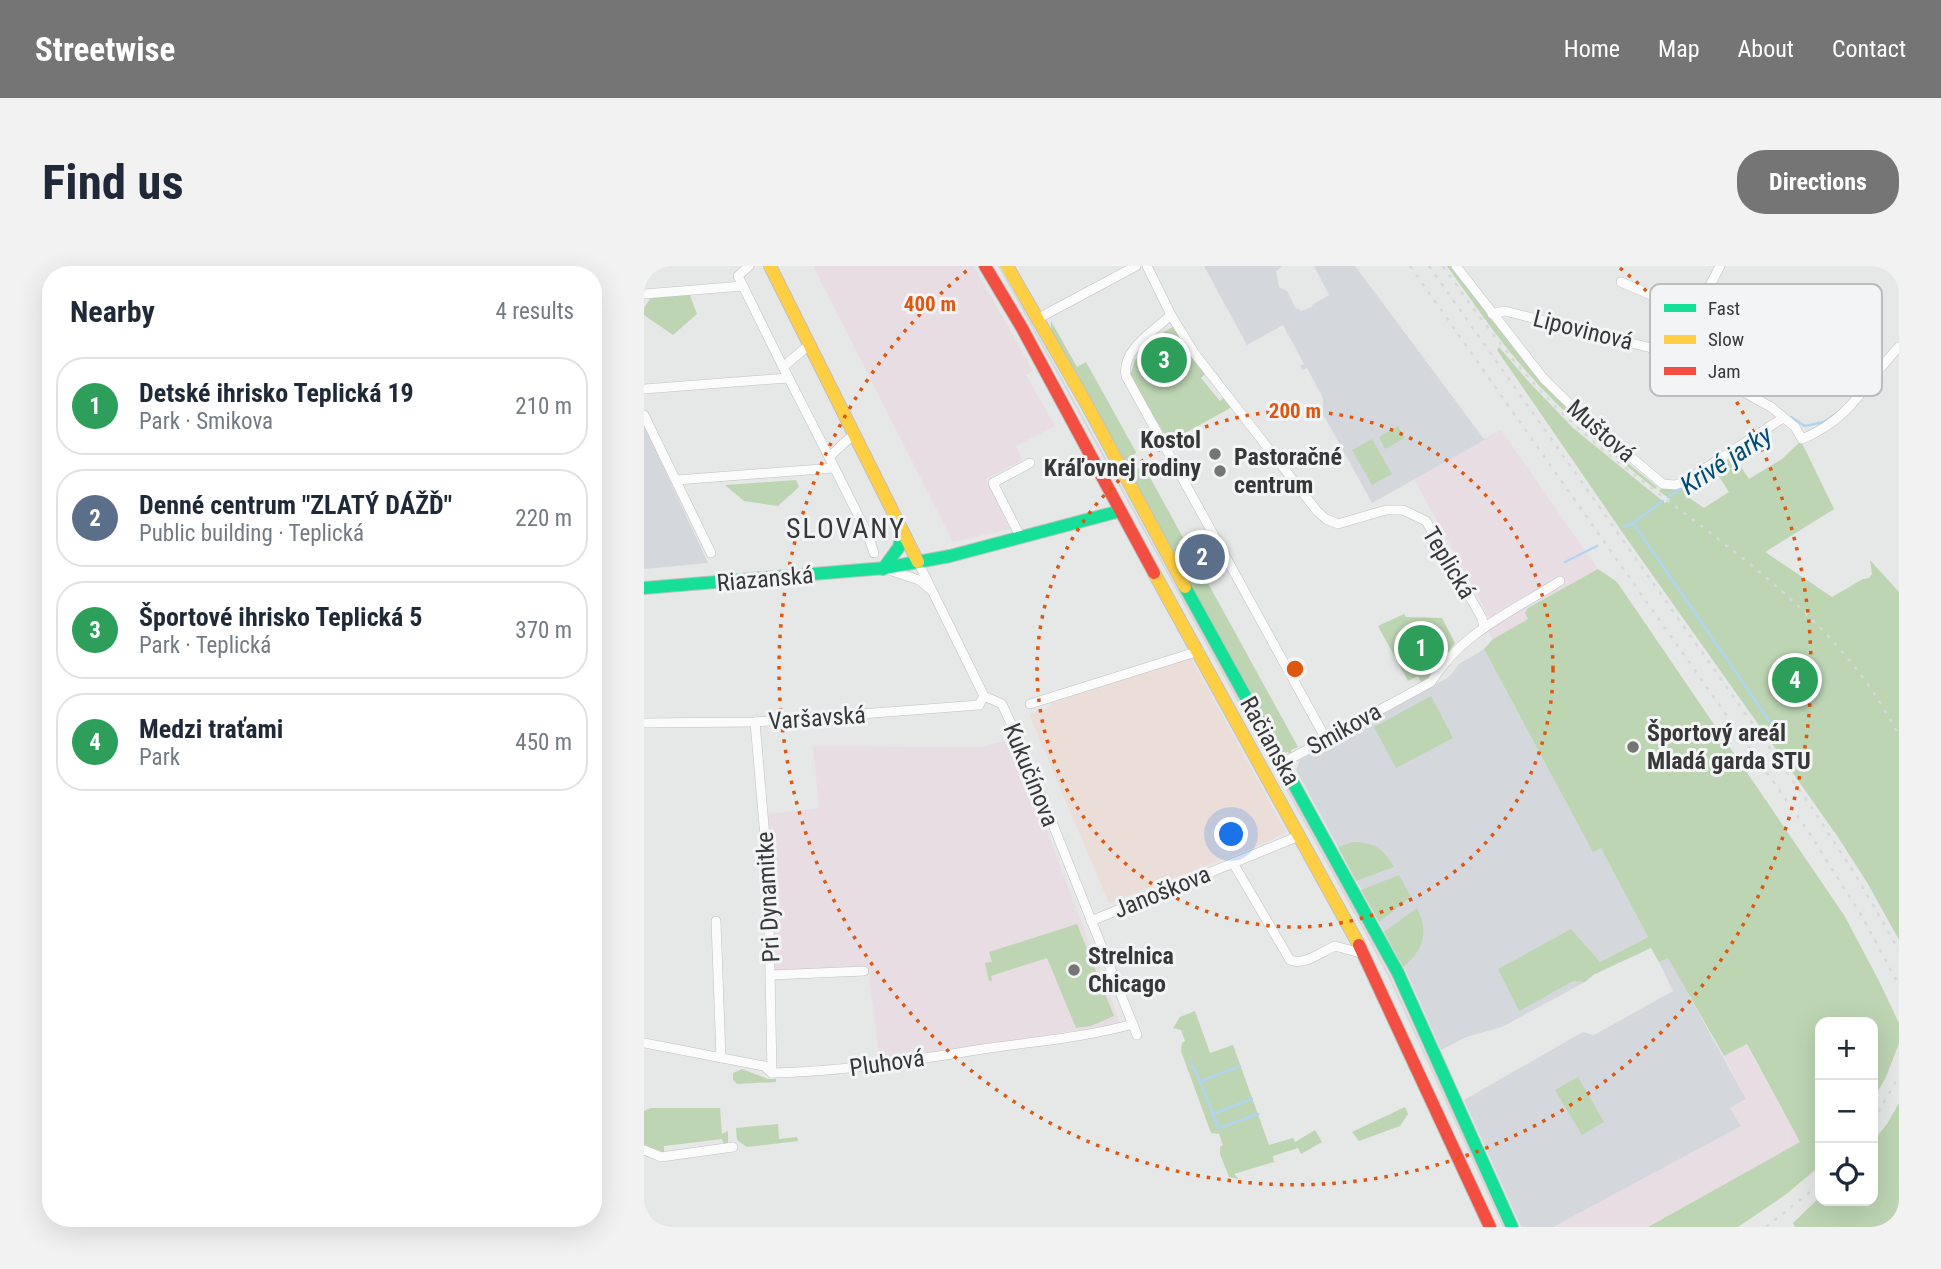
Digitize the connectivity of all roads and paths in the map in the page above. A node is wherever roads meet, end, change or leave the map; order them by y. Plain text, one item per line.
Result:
1 (749, 266) edge
2 (770, 266) edge
3 (985, 266) edge
4 (1007, 266) edge
5 (1136, 266) edge
6 (1147, 266) edge
7 (1456, 266) edge
8 (1720, 266) edge
9 (1621, 282) dead end
10 (1711, 284) edge
11 (743, 286) junction
12 (644, 293) edge
13 (1650, 295) edge
14 (1492, 314) junction
15 (1171, 315) junction
16 (1037, 319) junction
17 (809, 345) junction
18 (1899, 347) edge
19 (1650, 348) edge
20 (1882, 368) edge
21 (786, 373) junction
22 (644, 389) edge
23 (1753, 396) edge
24 (1859, 396) edge
25 (644, 415) edge
26 (1783, 418) junction
27 (854, 434) junction
28 (829, 457) junction
29 (1030, 463) dead end
30 (834, 468) junction
31 (677, 480) junction
32 (1120, 511) junction
33 (902, 530) junction
34 (1021, 538) junction
35 (711, 553) dead end
36 (874, 553) dead end
37 (918, 562) junction
38 (884, 569) junction
39 (1560, 581) dead end
40 (644, 588) edge
41 (933, 593) junction
42 (1484, 628) junction
43 (1199, 651) junction
44 (984, 696) junction
45 (1030, 704) dead end
46 (755, 722) junction
47 (644, 723) edge
48 (1326, 739) junction
49 (1281, 764) junction
50 (1299, 836) junction
51 (1233, 863) junction
52 (716, 921) dead end
53 (1091, 921) junction
54 (1364, 954) junction
55 (864, 971) dead end
56 (771, 975) junction
57 (1133, 1024) junction
58 (1137, 1035) dead end
59 (644, 1043) edge
60 (721, 1058) junction
61 (772, 1073) junction
62 (733, 1147) dead end
63 (644, 1150) edge
64 (1490, 1227) edge
65 (1511, 1227) edge

1 - 11 street
2 - 17 main road, Kukučínova
3 - 32 main road, Račianska
4 - 16 main road, Račianska
5 - 16 street
6 - 15 street, Teplická
7 - 14 street, Muštová
8 - 10 street
9 - 13 street
11 - 12 street
11 - 21 street
14 - 19 street, Lipovinová
14 - 26 street, Muštová
15 - 42 street, Teplická
15 - 48 street
16 - 49 main road, Račianska
17 - 21 street
17 - 27 main road, Kukučínova
18 - 20 street, Lipovinová
21 - 22 street
21 - 28 street
23 - 26 street, Lipovinová
24 - 26 street, Lipovinová
25 - 31 street
27 - 28 street
27 - 33 main road, Kukučínova
28 - 30 street
29 - 34 street
30 - 31 street
30 - 36 street
31 - 35 street
32 - 34 main road, Riazanská
32 - 43 main road, Račianska
33 - 37 main road, Kukučínova
33 - 38 main road
34 - 37 main road, Riazanská
37 - 38 main road, Riazanská
37 - 41 street, Kukučínova
38 - 40 main road, Riazanská
38 - 41 street, Riazanská
39 - 42 street, Smikova
41 - 44 street, Kukučínova
42 - 48 street, Smikova
43 - 45 street
43 - 50 main road, Račianska
44 - 46 street, Varšavská
44 - 53 street, Kukučínova
46 - 47 street, Varšavská
46 - 56 street, Pri Dynamitke
48 - 49 street, Smikova
49 - 65 main road, Račianska
50 - 51 street, Janoškova
50 - 54 main road, Račianska
51 - 53 street, Janoškova
51 - 54 street, Janoškova
52 - 60 street
53 - 57 street, Kukučínova
54 - 64 main road, Račianska
55 - 56 street
56 - 61 street, Pri Dynamitke
57 - 58 street, Kukučínova
57 - 61 street, Pluhová
59 - 60 street, Pluhová
60 - 61 street, Pluhová
62 - 63 street

